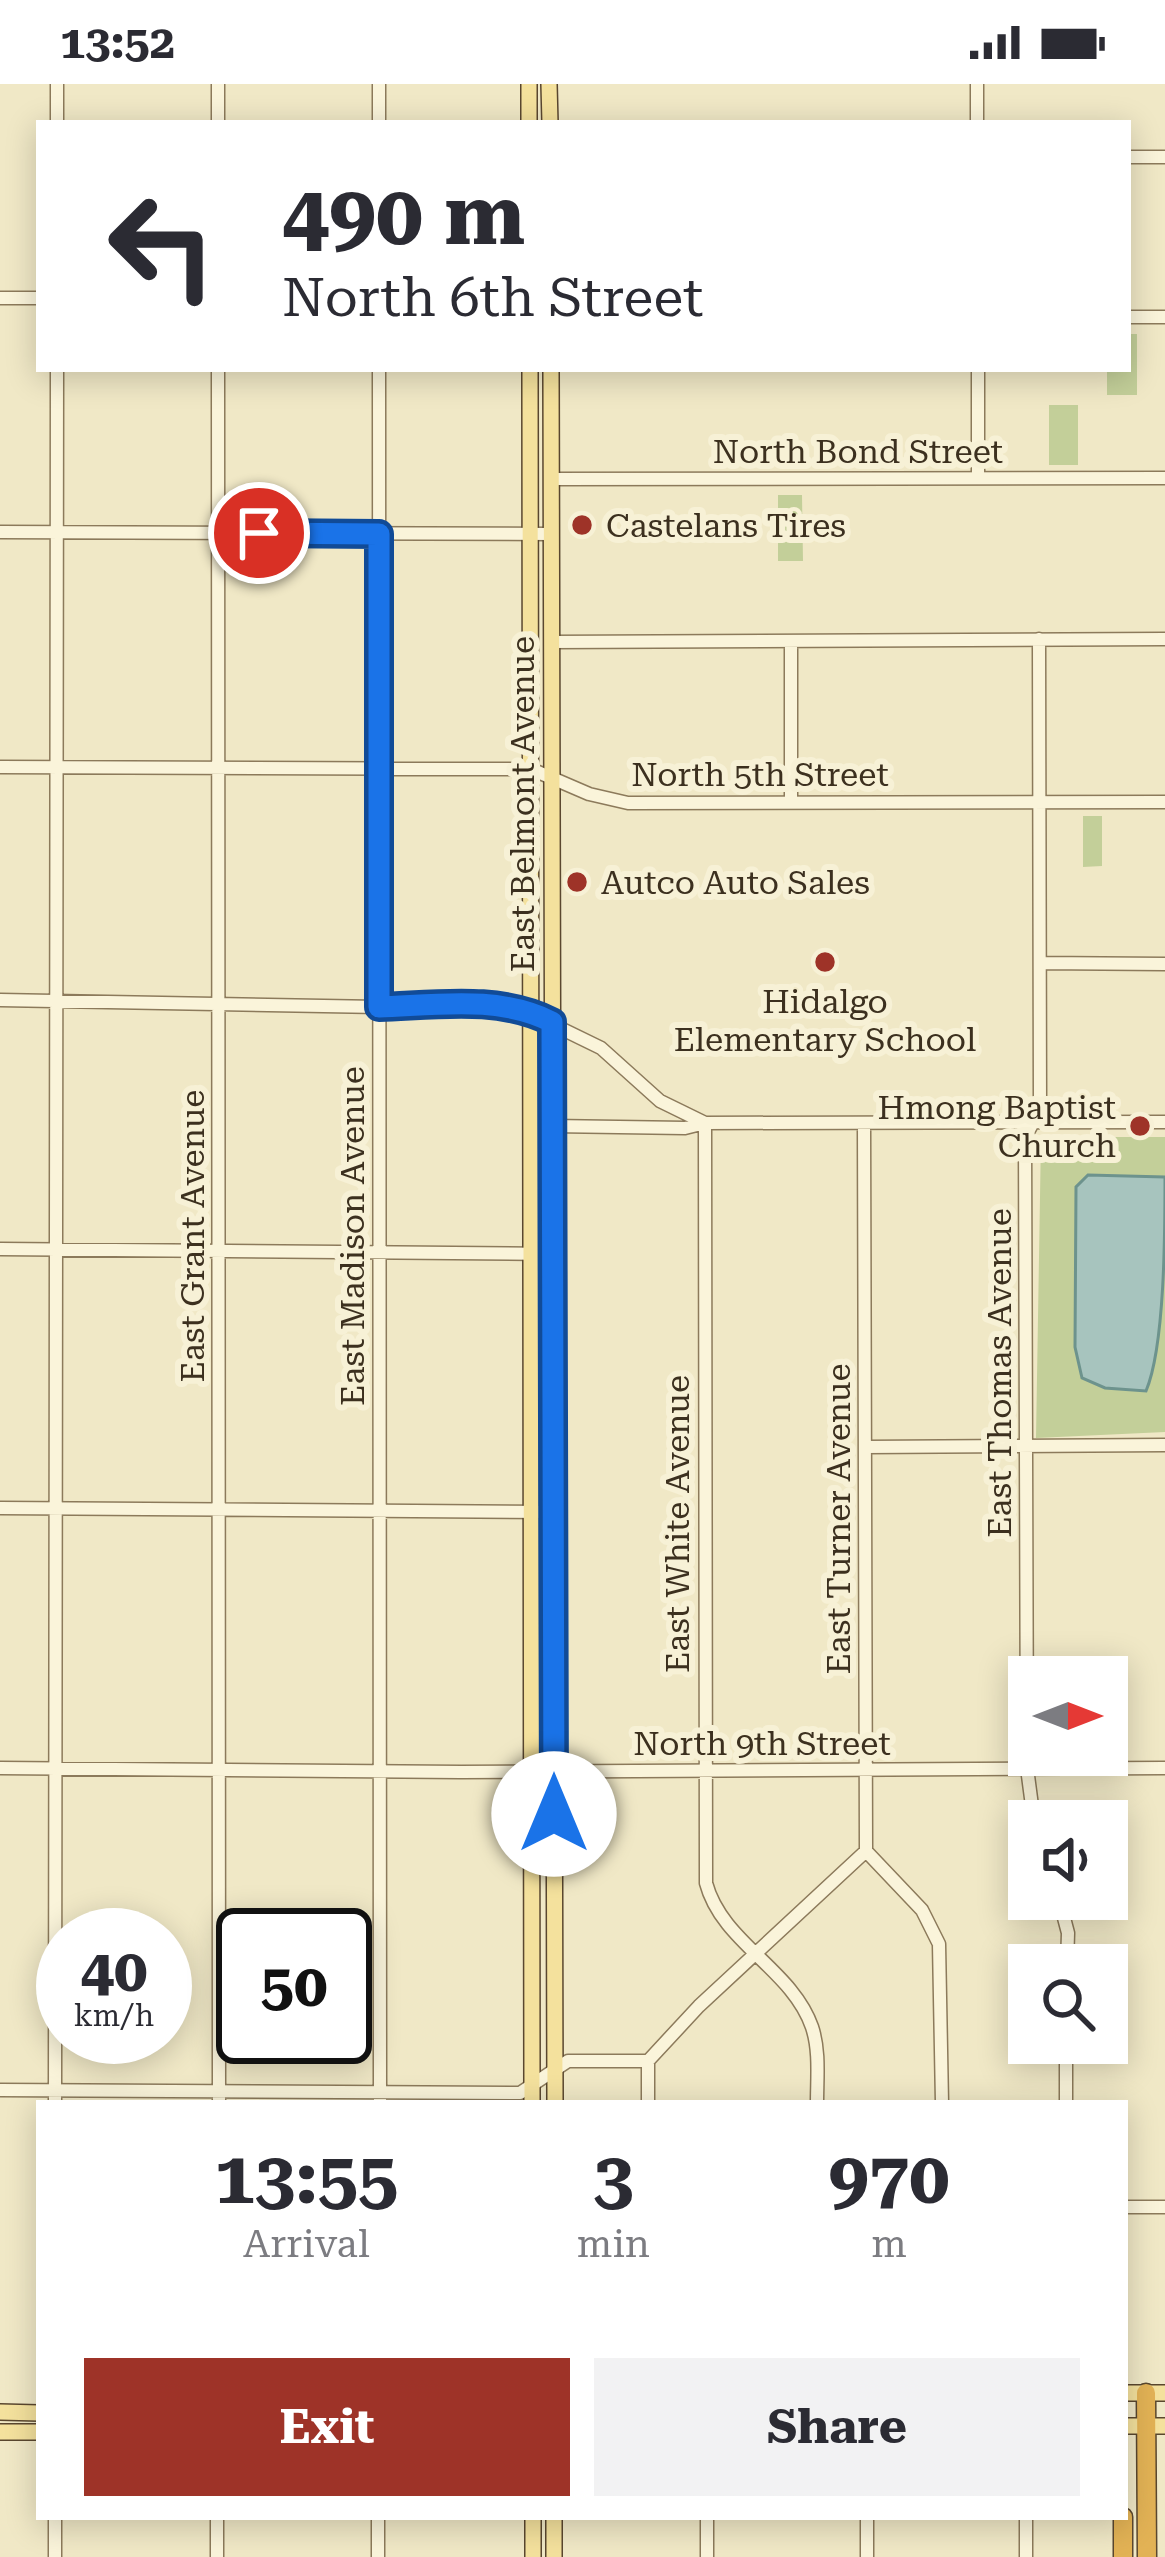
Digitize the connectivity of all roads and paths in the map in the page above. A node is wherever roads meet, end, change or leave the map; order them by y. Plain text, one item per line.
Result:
1 (57, 84) edge
2 (218, 84) edge
3 (379, 84) edge
4 (530, 84) edge
5 (549, 84) edge
6 (977, 84) edge
7 (57, 120) edge
8 (218, 120) edge
9 (379, 120) edge
10 (530, 120) edge
11 (550, 120) edge
12 (977, 120) edge
13 (1131, 157) edge
14 (1165, 157) edge
15 (0, 298) edge
16 (36, 298) edge
17 (1131, 317) edge
18 (1165, 317) edge
19 (56, 372) edge
20 (218, 372) edge
21 (379, 372) edge
22 (551, 372) edge
23 (978, 372) edge
24 (530, 374) edge
25 (978, 477) junction
26 (551, 478) junction
27 (1165, 478) edge
28 (0, 532) edge
29 (56, 532) junction
30 (218, 533) junction
31 (379, 534) junction
32 (530, 535) junction
33 (551, 535) junction
34 (1039, 639) junction
35 (1165, 639) edge
36 (790, 640) junction
37 (552, 642) junction
38 (0, 767) edge
39 (56, 767) junction
40 (218, 768) junction
41 (379, 769) junction
42 (531, 769) junction
43 (553, 779) junction
44 (791, 802) junction
45 (1039, 802) junction
46 (1165, 802) edge
47 (1040, 963) junction
48 (1165, 964) edge
49 (0, 1000) edge
50 (56, 1001) junction
51 (218, 1005) junction
52 (379, 1007) junction
53 (531, 1011) junction
54 (552, 1022) junction
55 (1165, 1122) edge
56 (1033, 1123) junction
57 (705, 1124) junction
58 (864, 1124) junction
59 (552, 1126) junction
60 (0, 1249) edge
61 (56, 1249) junction
62 (219, 1251) junction
63 (531, 1254) junction
64 (552, 1254) junction
65 (380, 1255) junction
66 (1165, 1445) edge
67 (1027, 1446) junction
68 (866, 1448) junction
69 (56, 1507) junction
70 (0, 1508) edge
71 (219, 1510) junction
72 (380, 1511) junction
73 (532, 1512) junction
74 (553, 1512) junction
75 (1028, 1656) edge
76 (0, 1768) edge
77 (1008, 1768) edge
78 (1128, 1768) edge
79 (1165, 1768) edge
80 (55, 1769) junction
81 (219, 1769) junction
82 (380, 1769) junction
83 (554, 1769) junction
84 (533, 1770) junction
85 (704, 1770) junction
86 (866, 1770) junction
87 (866, 1851) junction
88 (756, 1954) junction
89 (648, 2061) junction
90 (1066, 2064) edge
91 (556, 2068) junction
92 (532, 2085) junction
93 (0, 2090) edge
94 (55, 2096) edge
95 (219, 2097) edge
96 (380, 2097) edge
97 (532, 2100) edge
98 (555, 2100) edge
99 (648, 2100) edge
100 (817, 2100) edge
101 (942, 2100) edge
102 (1066, 2100) edge
103 (1165, 2206) edge
104 (1128, 2207) edge
105 (1156, 2393) edge
106 (0, 2412) edge
107 (36, 2413) edge
108 (1156, 2426) edge
109 (0, 2432) edge
110 (36, 2432) edge
111 (55, 2520) edge
112 (217, 2520) edge
113 (378, 2520) edge
114 (533, 2520) edge
115 (554, 2520) edge
116 (706, 2520) edge
117 (867, 2520) edge
118 (1026, 2520) edge
119 (1123, 2520) edge
120 (56, 2557) edge
121 (217, 2557) edge
122 (378, 2557) edge
123 (533, 2557) edge
124 (554, 2557) edge
125 (706, 2557) edge
126 (867, 2557) edge
127 (1026, 2557) edge
128 (1124, 2557) edge
129 (1147, 2557) edge

1 - 7 street
2 - 8 street
3 - 9 street
4 - 10 main road
5 - 11 main road
6 - 12 street
13 - 14 street
15 - 16 street
17 - 18 street
19 - 29 street
20 - 30 street, East Grant Avenue
21 - 31 street, East Madison Avenue
22 - 26 main road, East Belmont Avenue
23 - 25 street
24 - 26 main road
24 - 32 main road, East Belmont Avenue
25 - 26 street, North Bond Street
25 - 27 street, North Bond Street
26 - 33 main road, East Belmont Avenue
28 - 29 street
29 - 30 street
29 - 39 street
30 - 31 street
30 - 40 street, East Grant Avenue
31 - 32 street
31 - 41 street, East Madison Avenue
32 - 33 street
32 - 42 main road, East Belmont Avenue
33 - 37 main road, East Belmont Avenue
34 - 35 street
34 - 36 street
34 - 45 street, East Thomas Avenue
36 - 37 street
36 - 44 street
37 - 43 main road, East Belmont Avenue
38 - 39 street, North 5th Street
39 - 40 street, North 5th Street
39 - 50 street
40 - 41 street, North 5th Street
40 - 51 street, East Grant Avenue
41 - 42 street, North 5th Street
41 - 52 street, East Madison Avenue
42 - 43 street, North 5th Street
42 - 53 main road, East Belmont Avenue
43 - 44 street, North 5th Street
43 - 54 main road, East Belmont Avenue
44 - 45 street, North 5th Street
45 - 46 street, North 5th Street
45 - 47 street, East Thomas Avenue
47 - 48 street
47 - 56 street, East Thomas Avenue
49 - 50 street
50 - 51 street
50 - 61 street
51 - 52 street
51 - 62 street, East Grant Avenue
52 - 53 street
52 - 65 street, East Madison Avenue
53 - 54 street
53 - 63 main road, East Belmont Avenue
54 - 57 street
54 - 59 main road, East Belmont Avenue
55 - 56 street
56 - 58 street
56 - 67 street, East Thomas Avenue
57 - 58 street
57 - 59 street
57 - 85 street, East White Avenue
58 - 68 street, East Turner Avenue
59 - 64 main road, East Belmont Avenue
60 - 61 street
61 - 62 street
61 - 69 street
62 - 65 street
62 - 71 street, East Grant Avenue
63 - 64 street
63 - 65 street
63 - 73 main road, East Belmont Avenue
64 - 74 main road, East Belmont Avenue
65 - 72 street, East Madison Avenue
66 - 67 street
67 - 68 street
67 - 75 street, East Thomas Avenue
68 - 86 street, East Turner Avenue
69 - 70 street
69 - 71 street
69 - 80 street
71 - 72 street
71 - 81 street, East Grant Avenue
72 - 73 street
72 - 82 street, East Madison Avenue
73 - 74 street
73 - 84 main road, East Belmont Avenue
74 - 83 main road, East Belmont Avenue
76 - 80 street, North 9th Street
77 - 86 street, North 9th Street
78 - 79 street, North 9th Street
80 - 81 street, North 9th Street
80 - 94 street
81 - 82 street, North 9th Street
81 - 95 street, East Grant Avenue
82 - 84 street, North 9th Street
82 - 96 street, East Madison Avenue
83 - 84 street, North 9th Street
83 - 85 street, North 9th Street
83 - 91 main road, East Belmont Avenue
84 - 92 main road, East Belmont Avenue
85 - 86 street, North 9th Street
85 - 88 street, East White Avenue
86 - 87 street, East Turner Avenue
87 - 88 street
87 - 101 street
88 - 89 street
88 - 100 street, East White Avenue
89 - 91 street
89 - 99 street
90 - 102 street
91 - 92 street
91 - 98 main road, East Belmont Avenue
92 - 96 street
92 - 97 main road, East Belmont Avenue
93 - 94 street
94 - 95 street
95 - 96 street
103 - 104 street
105 - 108 highway
106 - 107 main road
108 - 129 highway
109 - 110 main road
111 - 120 street
112 - 121 street
113 - 122 street
114 - 123 main road
115 - 124 main road
116 - 125 street
117 - 126 street
118 - 127 street
119 - 128 highway

